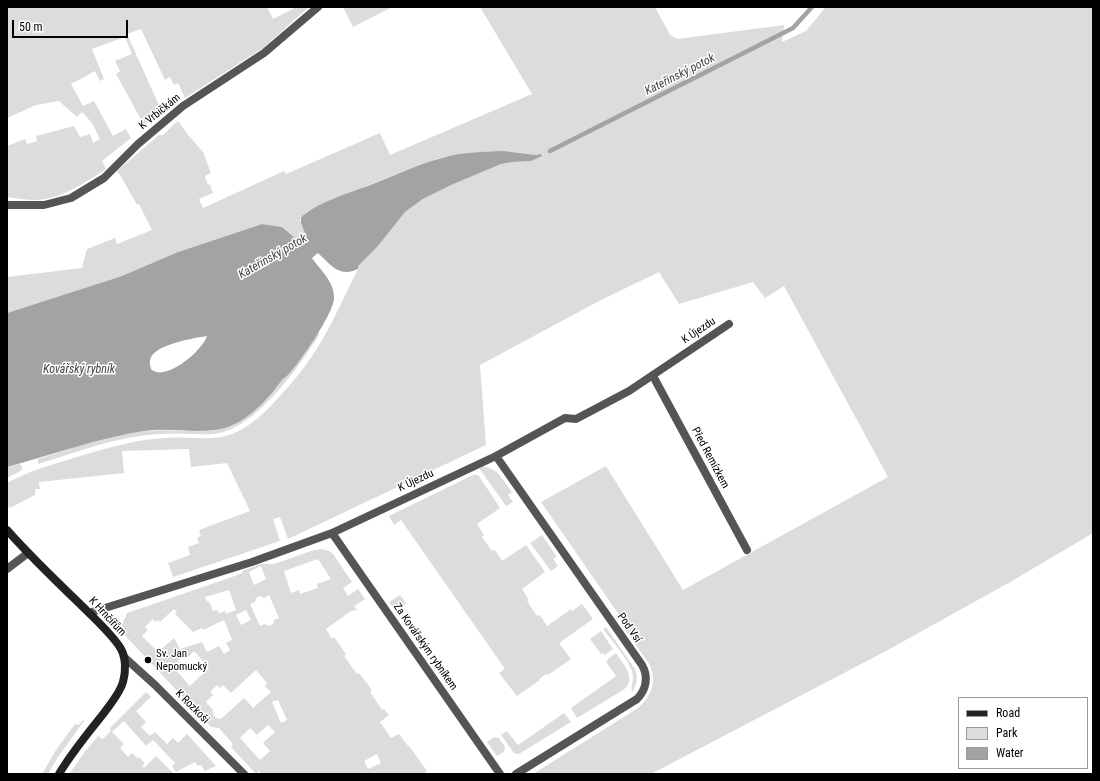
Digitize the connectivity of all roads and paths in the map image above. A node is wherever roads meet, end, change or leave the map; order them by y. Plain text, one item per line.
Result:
1 (318, 7) edge
2 (7, 205) edge
3 (730, 324) dead end
4 (654, 376) junction
5 (496, 456) junction
6 (7, 530) edge
7 (332, 533) junction
8 (747, 550) dead end
9 (28, 553) junction
10 (7, 569) edge
11 (89, 613) junction
12 (124, 657) junction
13 (59, 774) edge
14 (244, 774) edge
15 (500, 774) edge
16 (516, 774) edge

1 - 2 street, K Vrbičkám
3 - 4 street, K Újezdu
4 - 5 street, K Újezdu
4 - 8 street, Před Remízkem
5 - 7 street, K Újezdu
5 - 16 street, Pod Vsí
6 - 9 street, K Hrnčířům
7 - 11 street, K Újezdu
7 - 15 street, Za Kovářským rybníkem
9 - 10 street
9 - 11 street, K Hrnčířům
11 - 12 street, K Hrnčířům
12 - 13 street
12 - 14 street, K Rozkoši

